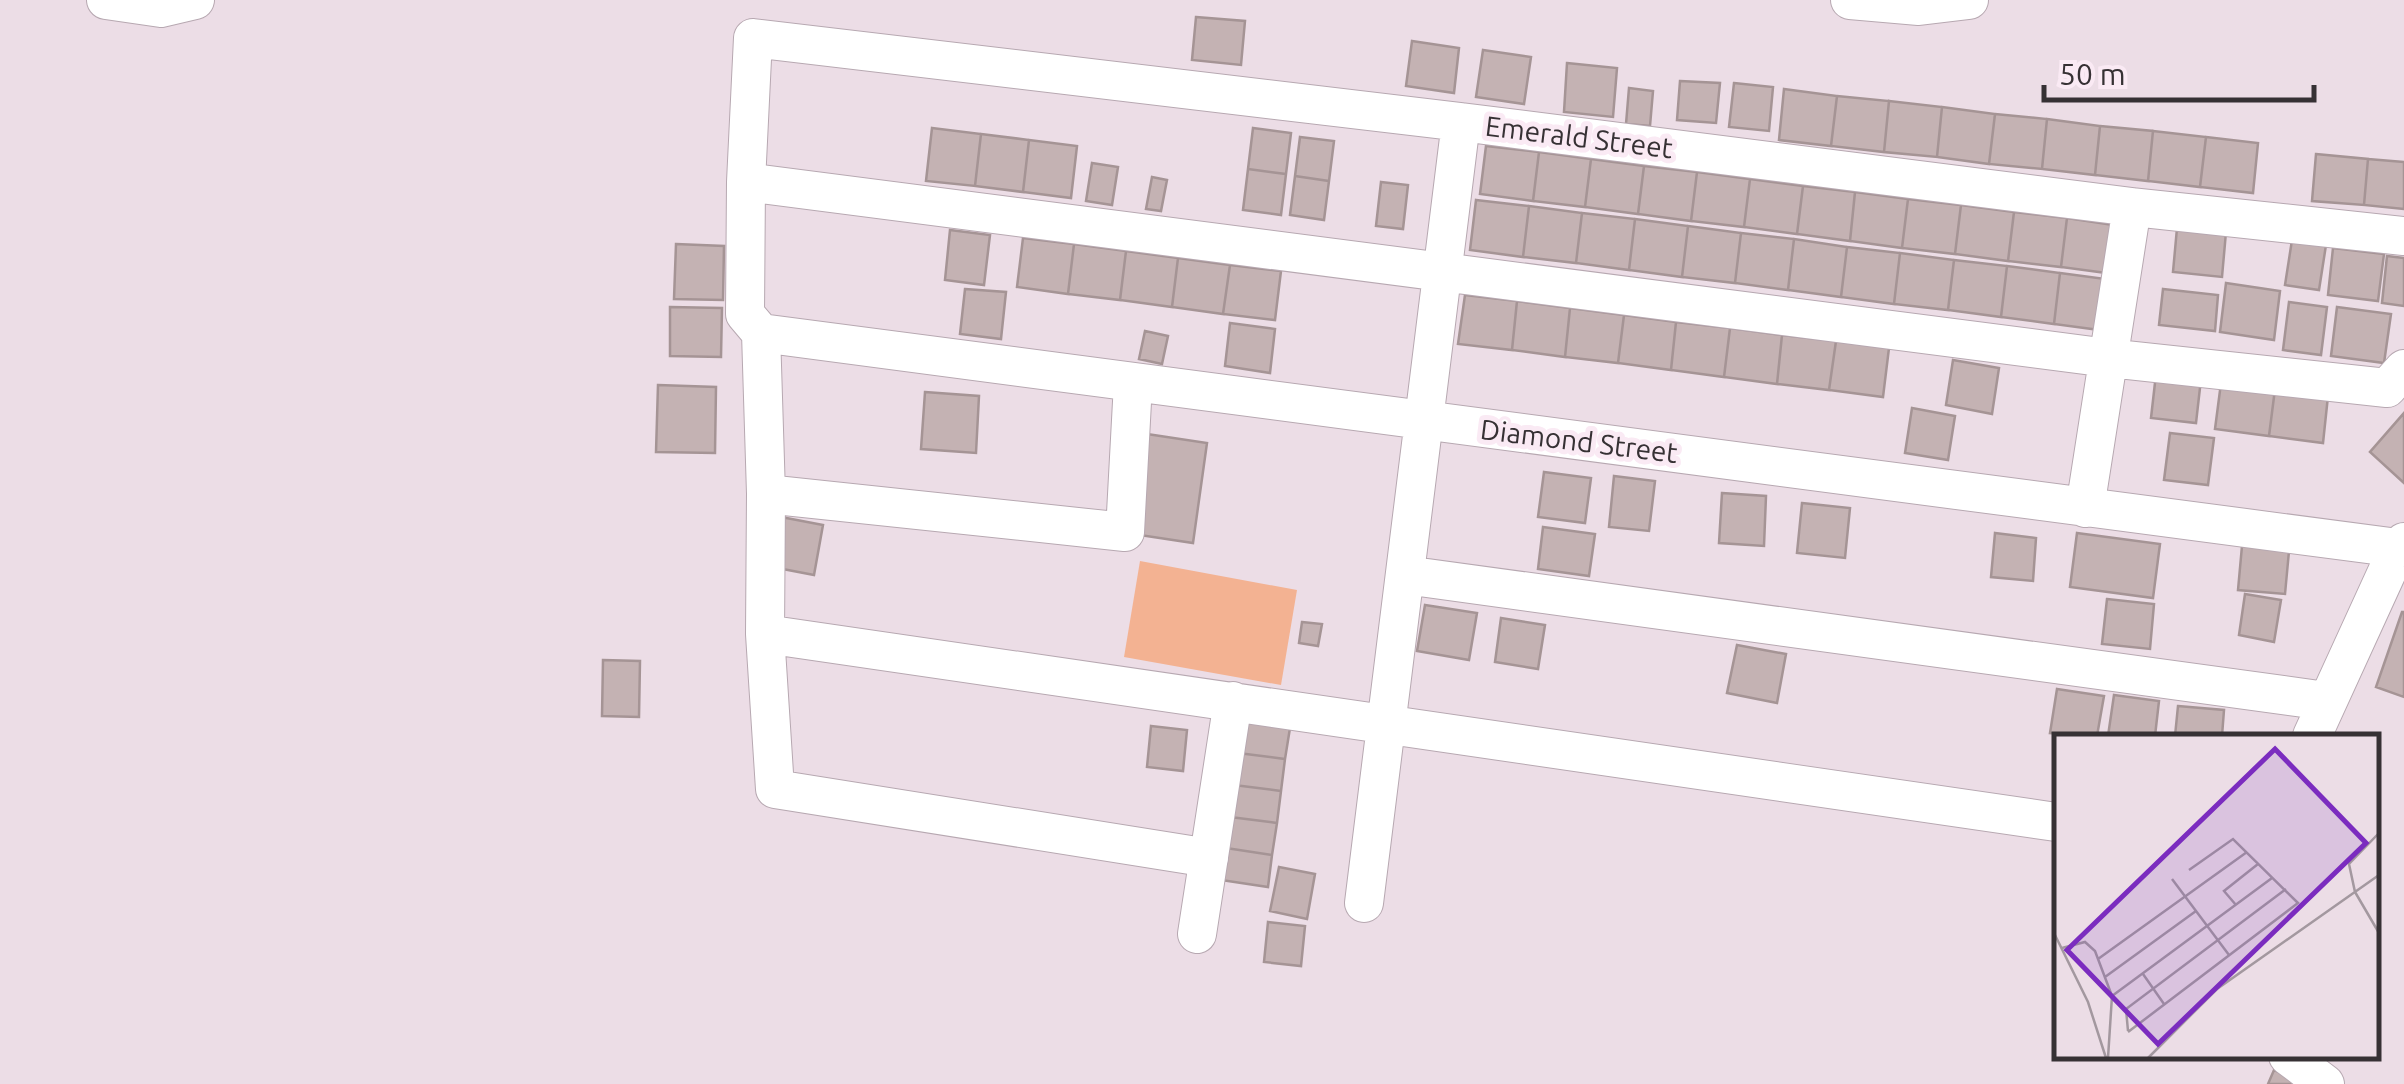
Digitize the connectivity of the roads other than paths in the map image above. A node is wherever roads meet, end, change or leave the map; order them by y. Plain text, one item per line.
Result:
1 (106, 0) edge
2 (194, 0) edge
3 (1850, 0) edge
4 (1970, 0) edge
5 (1460, 122) junction
6 (746, 182) junction
7 (2132, 207) junction
8 (2404, 236) edge
9 (1442, 273) junction
10 (761, 333) junction
11 (2108, 358) junction
12 (2404, 368) edge
13 (1134, 383) junction
14 (1424, 421) junction
15 (766, 494) junction
16 (2085, 508) junction
17 (2401, 545) edge
18 (1405, 575) junction
19 (765, 634) junction
20 (1233, 701) junction
21 (2326, 702) junction
22 (1387, 723) junction
23 (2313, 734) edge
24 (2054, 822) edge
25 (1209, 858) junction
26 (1364, 902) dead end
27 (1197, 934) dead end
28 (2292, 1059) edge
29 (2325, 1084) edge

1 - 2 street
3 - 4 street
5 - 6 street, Emerald Street
5 - 7 street, Emerald Street
5 - 9 street
6 - 9 street
6 - 10 street
7 - 8 street, Emerald Street
7 - 11 street
9 - 11 street
9 - 14 street
10 - 13 street, Diamond Street
10 - 15 street
11 - 12 street
11 - 16 street
13 - 14 street, Diamond Street
13 - 15 street
14 - 16 street, Diamond Street
14 - 18 street
15 - 19 street
16 - 17 street, Diamond Street
17 - 21 street
18 - 21 street
18 - 22 street
19 - 20 street
19 - 25 street
20 - 22 street
20 - 25 street
21 - 23 street
22 - 24 street
22 - 26 street
25 - 27 street
28 - 29 street

